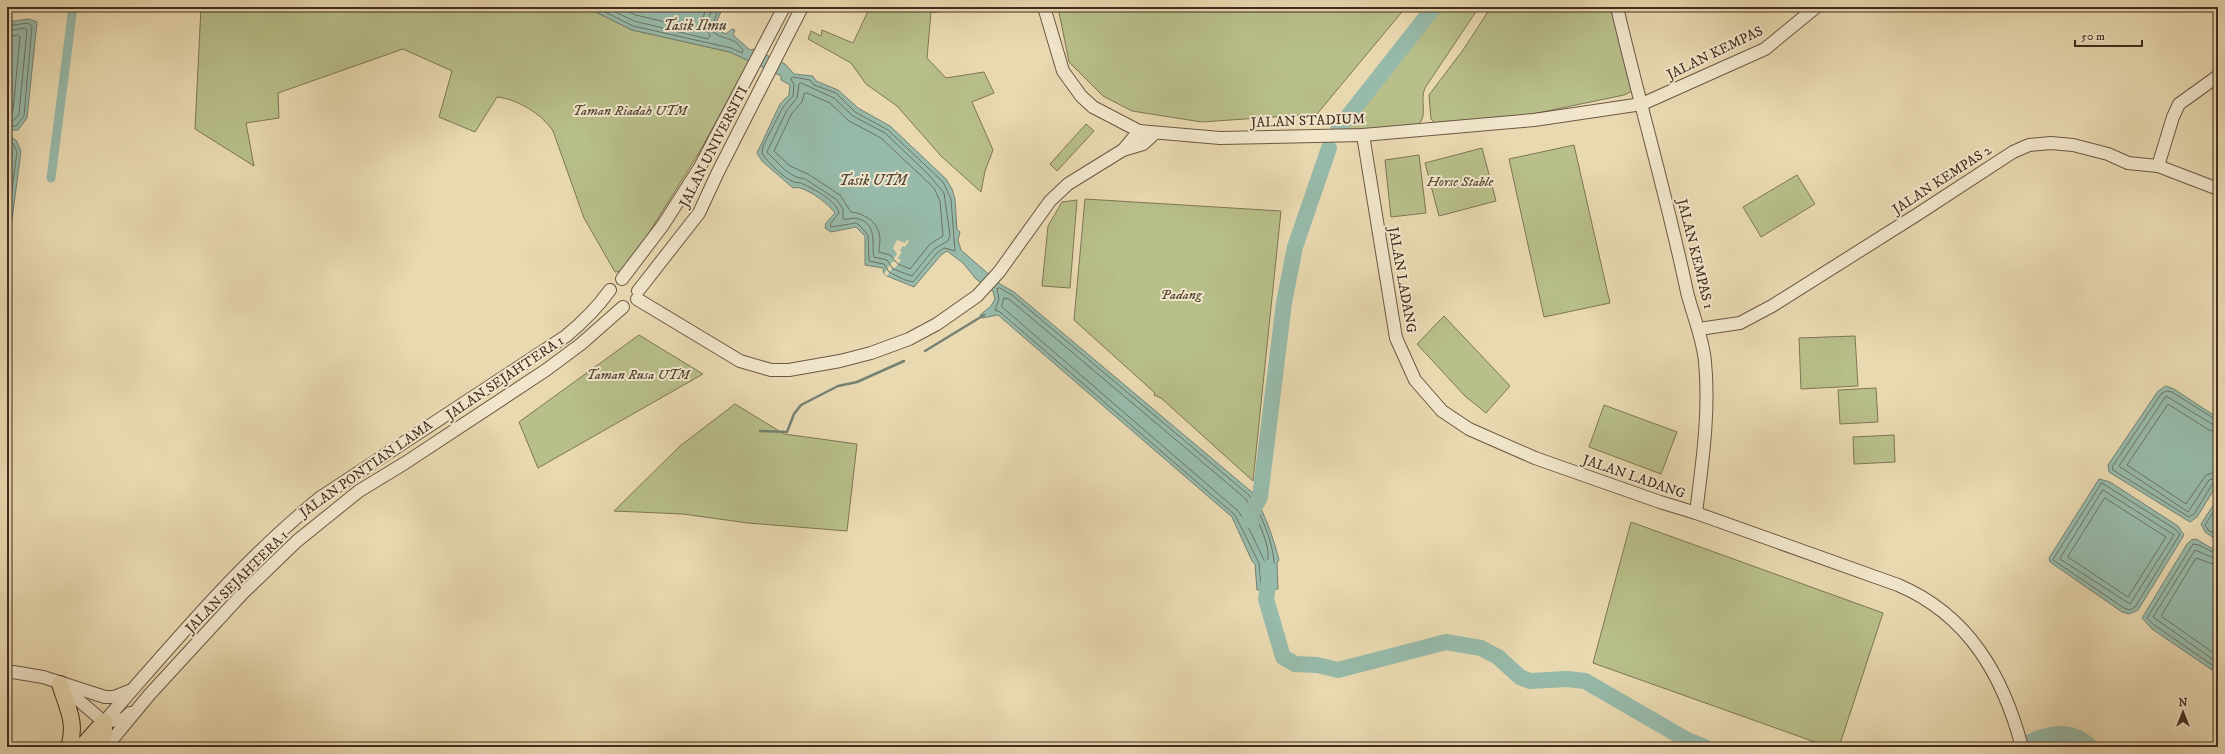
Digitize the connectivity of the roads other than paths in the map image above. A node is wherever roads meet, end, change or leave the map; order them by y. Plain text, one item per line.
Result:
1 (784, 7) edge
2 (802, 7) edge
3 (1044, 7) edge
4 (1617, 7) edge
5 (1816, 7) edge
6 (2218, 76) edge
7 (1642, 104) junction
8 (1139, 131) junction
9 (1155, 133) junction
10 (1363, 135) junction
11 (1123, 150) junction
12 (2158, 166) junction
13 (2218, 189) edge
14 (622, 279) junction
15 (610, 290) junction
16 (637, 295) junction
17 (623, 307) junction
18 (1699, 329) junction
19 (396, 448) junction
20 (405, 463) junction
21 (352, 476) junction
22 (359, 491) junction
23 (1696, 513) junction
24 (7, 672) edge
25 (60, 684) junction
26 (133, 689) junction
27 (150, 694) junction
28 (104, 722) junction
29 (69, 747) edge
30 (82, 747) edge
31 (100, 747) edge
32 (106, 747) edge
33 (2022, 747) edge

1 - 14 street, JALAN UNIVERSITI
2 - 16 street, JALAN UNIVERSITI
3 - 8 street, JALAN STADIUM
4 - 7 street, JALAN KEMPAS 1
5 - 7 street, JALAN KEMPAS
6 - 12 street
7 - 10 street, JALAN STADIUM
7 - 18 street, JALAN KEMPAS 1
8 - 9 street, JALAN STADIUM
8 - 11 street
9 - 10 street, JALAN STADIUM
9 - 11 street
10 - 23 street, JALAN LADANG
11 - 16 street
12 - 13 street, JALAN KEMPAS 2
12 - 18 street, JALAN KEMPAS 2
14 - 15 street
14 - 16 street
15 - 17 street
15 - 19 street, JALAN PONTIAN LAMA
16 - 17 street
17 - 20 street, JALAN SEJAHTERA 1
18 - 23 street, JALAN KEMPAS 1
19 - 20 street
19 - 21 street, JALAN PONTIAN LAMA
20 - 22 street, JALAN SEJAHTERA 1
21 - 22 street
21 - 26 street, JALAN PONTIAN LAMA
22 - 27 street, JALAN SEJAHTERA 1
23 - 33 street, JALAN LADANG
24 - 25 street
25 - 26 street
25 - 28 street
25 - 29 main road
26 - 28 street, JALAN PONTIAN LAMA
27 - 28 street
27 - 32 street, JALAN SEJAHTERA 1
28 - 30 main road, JALAN PONTIAN LAMA
28 - 31 main road

